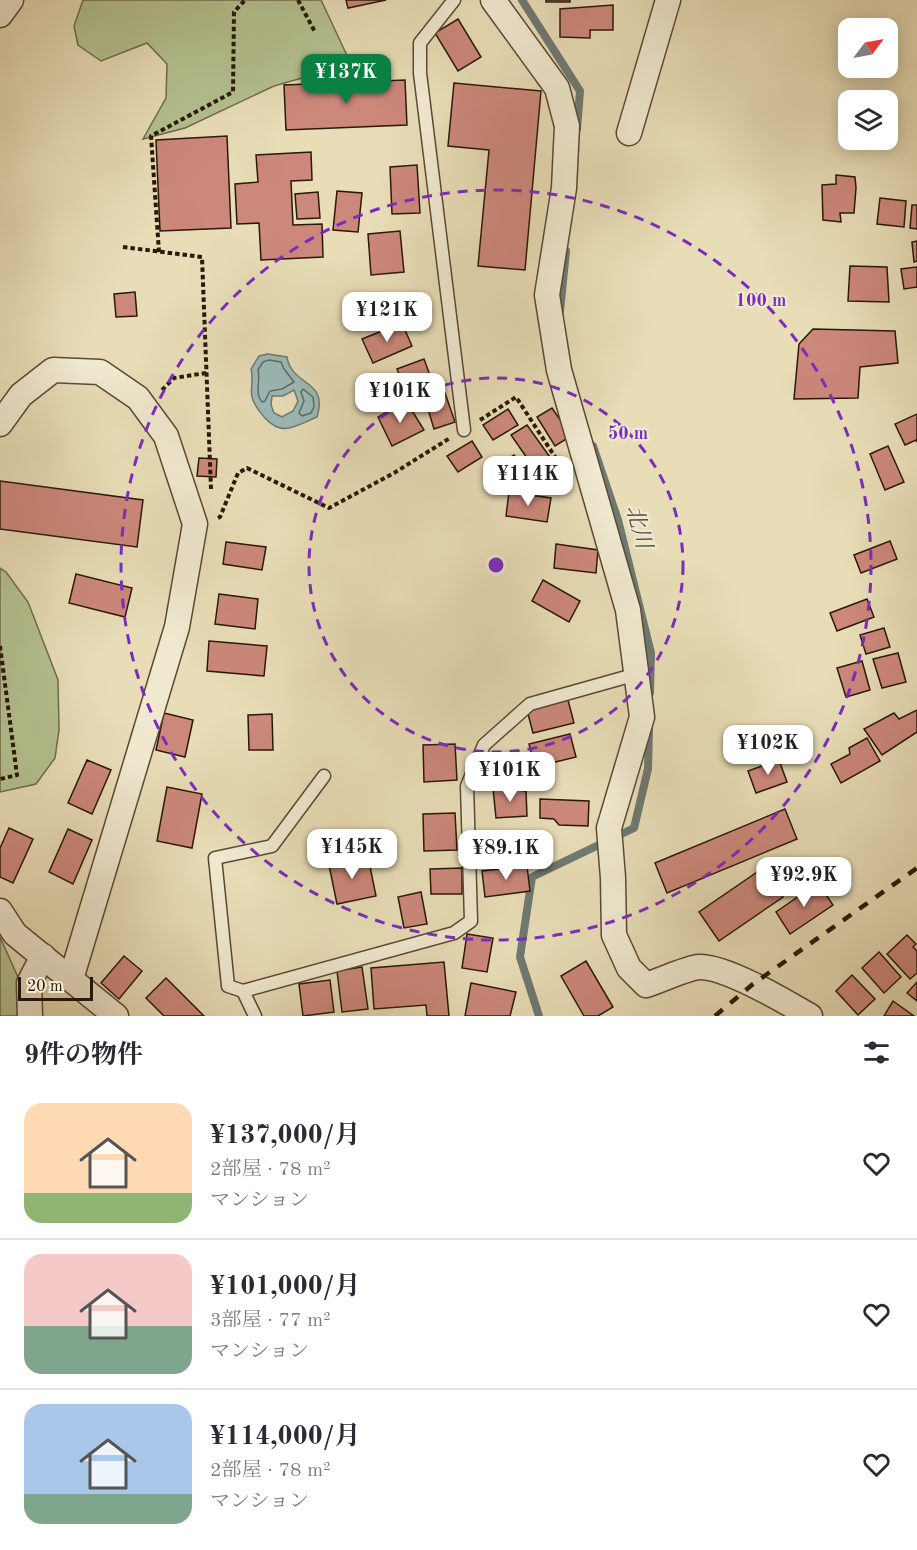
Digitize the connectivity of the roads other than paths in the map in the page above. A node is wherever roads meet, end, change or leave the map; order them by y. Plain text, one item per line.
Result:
1 (11, 0) edge
2 (454, 0) edge
3 (493, 0) edge
4 (668, 0) edge
5 (0, 15) edge
6 (628, 133) dead end
7 (0, 424) edge
8 (464, 430) road end
9 (637, 674) junction
10 (324, 776) dead end
11 (0, 911) edge
12 (43, 956) junction
13 (71, 979) junction
14 (243, 991) junction
15 (30, 1016) edge
16 (116, 1016) edge
17 (255, 1016) edge
18 (810, 1016) edge

1 - 5 street
2 - 8 lane
3 - 9 street
4 - 6 street
7 - 13 street
9 - 14 lane
9 - 18 street
10 - 14 lane
11 - 12 street
12 - 13 street
12 - 15 street
13 - 16 street
14 - 17 lane

